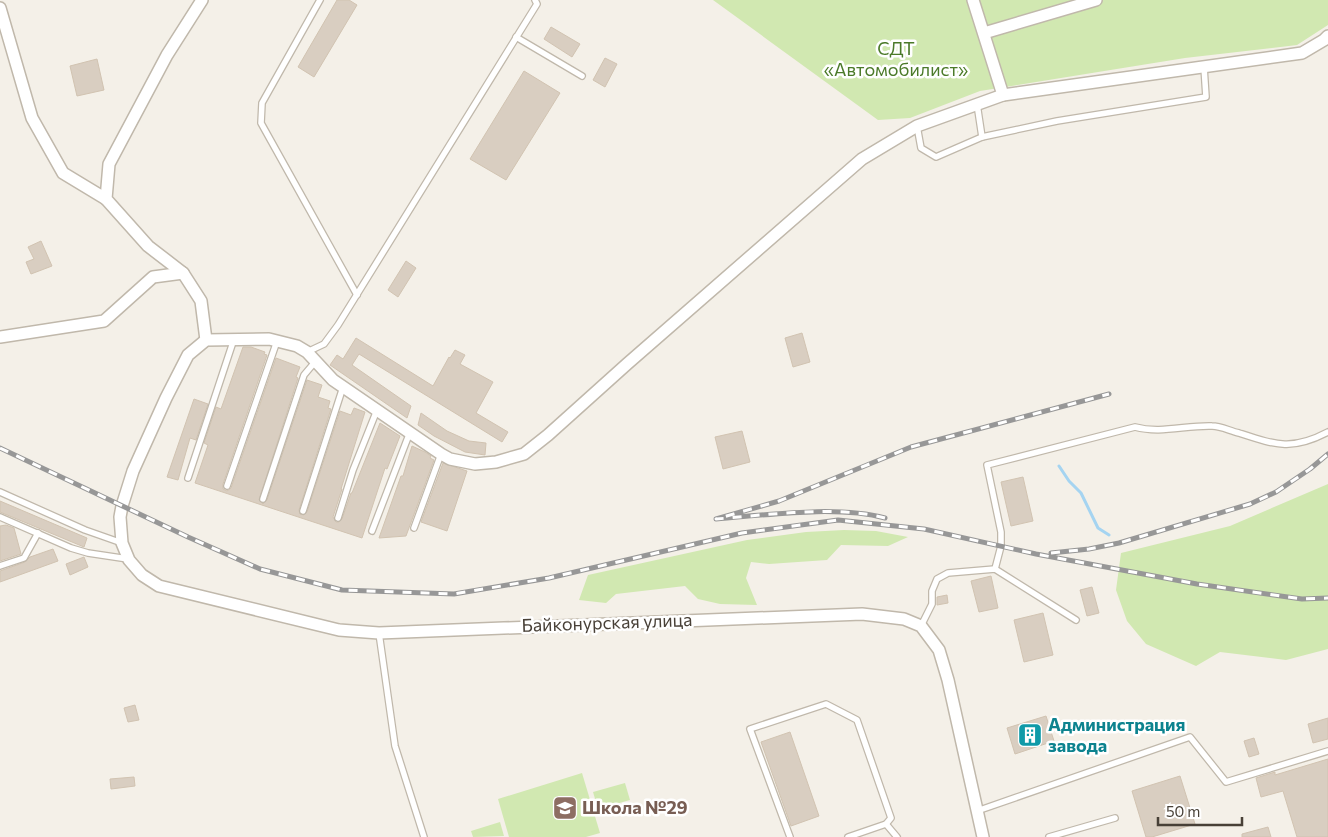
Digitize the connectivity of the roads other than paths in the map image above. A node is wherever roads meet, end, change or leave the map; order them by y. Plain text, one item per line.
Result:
1 (202, 0) edge
2 (320, 0) edge
3 (535, 0) edge
4 (973, 0) edge
5 (1096, 0) edge
6 (0, 8) edge
7 (984, 33) junction
8 (1328, 36) edge
9 (516, 37) junction
10 (1204, 67) junction
11 (582, 76) dead end
12 (1002, 95) junction
13 (977, 104) junction
14 (917, 126) junction
15 (982, 137) junction
16 (106, 199) junction
17 (183, 273) junction
18 (357, 295) junction
19 (0, 337) edge
20 (234, 339) junction
21 (206, 340) junction
22 (277, 341) junction
23 (307, 352) junction
24 (316, 362) junction
25 (343, 387) junction
26 (377, 410) junction
27 (410, 432) junction
28 (1328, 432) edge
29 (441, 454) junction
30 (188, 478) dead end
31 (227, 486) dead end
32 (0, 492) edge
33 (263, 498) dead end
34 (303, 511) dead end
35 (0, 517) edge
36 (338, 518) dead end
37 (414, 528) dead end
38 (372, 531) dead end
39 (38, 533) junction
40 (122, 542) junction
41 (129, 560) junction
42 (0, 566) edge
43 (995, 569) junction
44 (1076, 620) dead end
45 (921, 626) junction
46 (379, 633) junction
47 (1328, 750) edge
48 (977, 811) junction
49 (1115, 818) dead end
50 (886, 824) junction
51 (424, 837) edge
52 (790, 837) edge
53 (848, 837) edge
54 (897, 837) edge
55 (984, 837) edge
56 (1049, 837) edge

1 - 16 street
2 - 18 lane
3 - 9 lane
4 - 7 street
5 - 7 street
6 - 16 street
7 - 12 street
8 - 10 street
9 - 11 lane
9 - 18 lane
10 - 12 street
10 - 15 lane
12 - 13 street
13 - 14 street
13 - 15 lane
14 - 15 lane
14 - 29 street
16 - 17 street
17 - 19 street
17 - 21 street
18 - 23 lane
20 - 21 street
20 - 22 street
20 - 30 lane
21 - 40 street, Байконурская улица
22 - 23 street
22 - 31 lane
23 - 24 street
24 - 25 street
24 - 33 lane
25 - 26 street
25 - 34 lane
26 - 27 street
26 - 36 lane
27 - 29 street
27 - 38 lane
28 - 43 lane
29 - 37 lane
32 - 40 lane
35 - 39 lane
39 - 41 lane
39 - 42 lane
40 - 41 street, Байконурская улица
41 - 46 street, Байконурская улица
43 - 44 lane
43 - 45 lane
45 - 46 street, Байконурская улица
45 - 48 street
46 - 51 lane
47 - 48 lane
48 - 55 street
49 - 56 lane
50 - 52 lane
50 - 53 lane
50 - 54 lane

